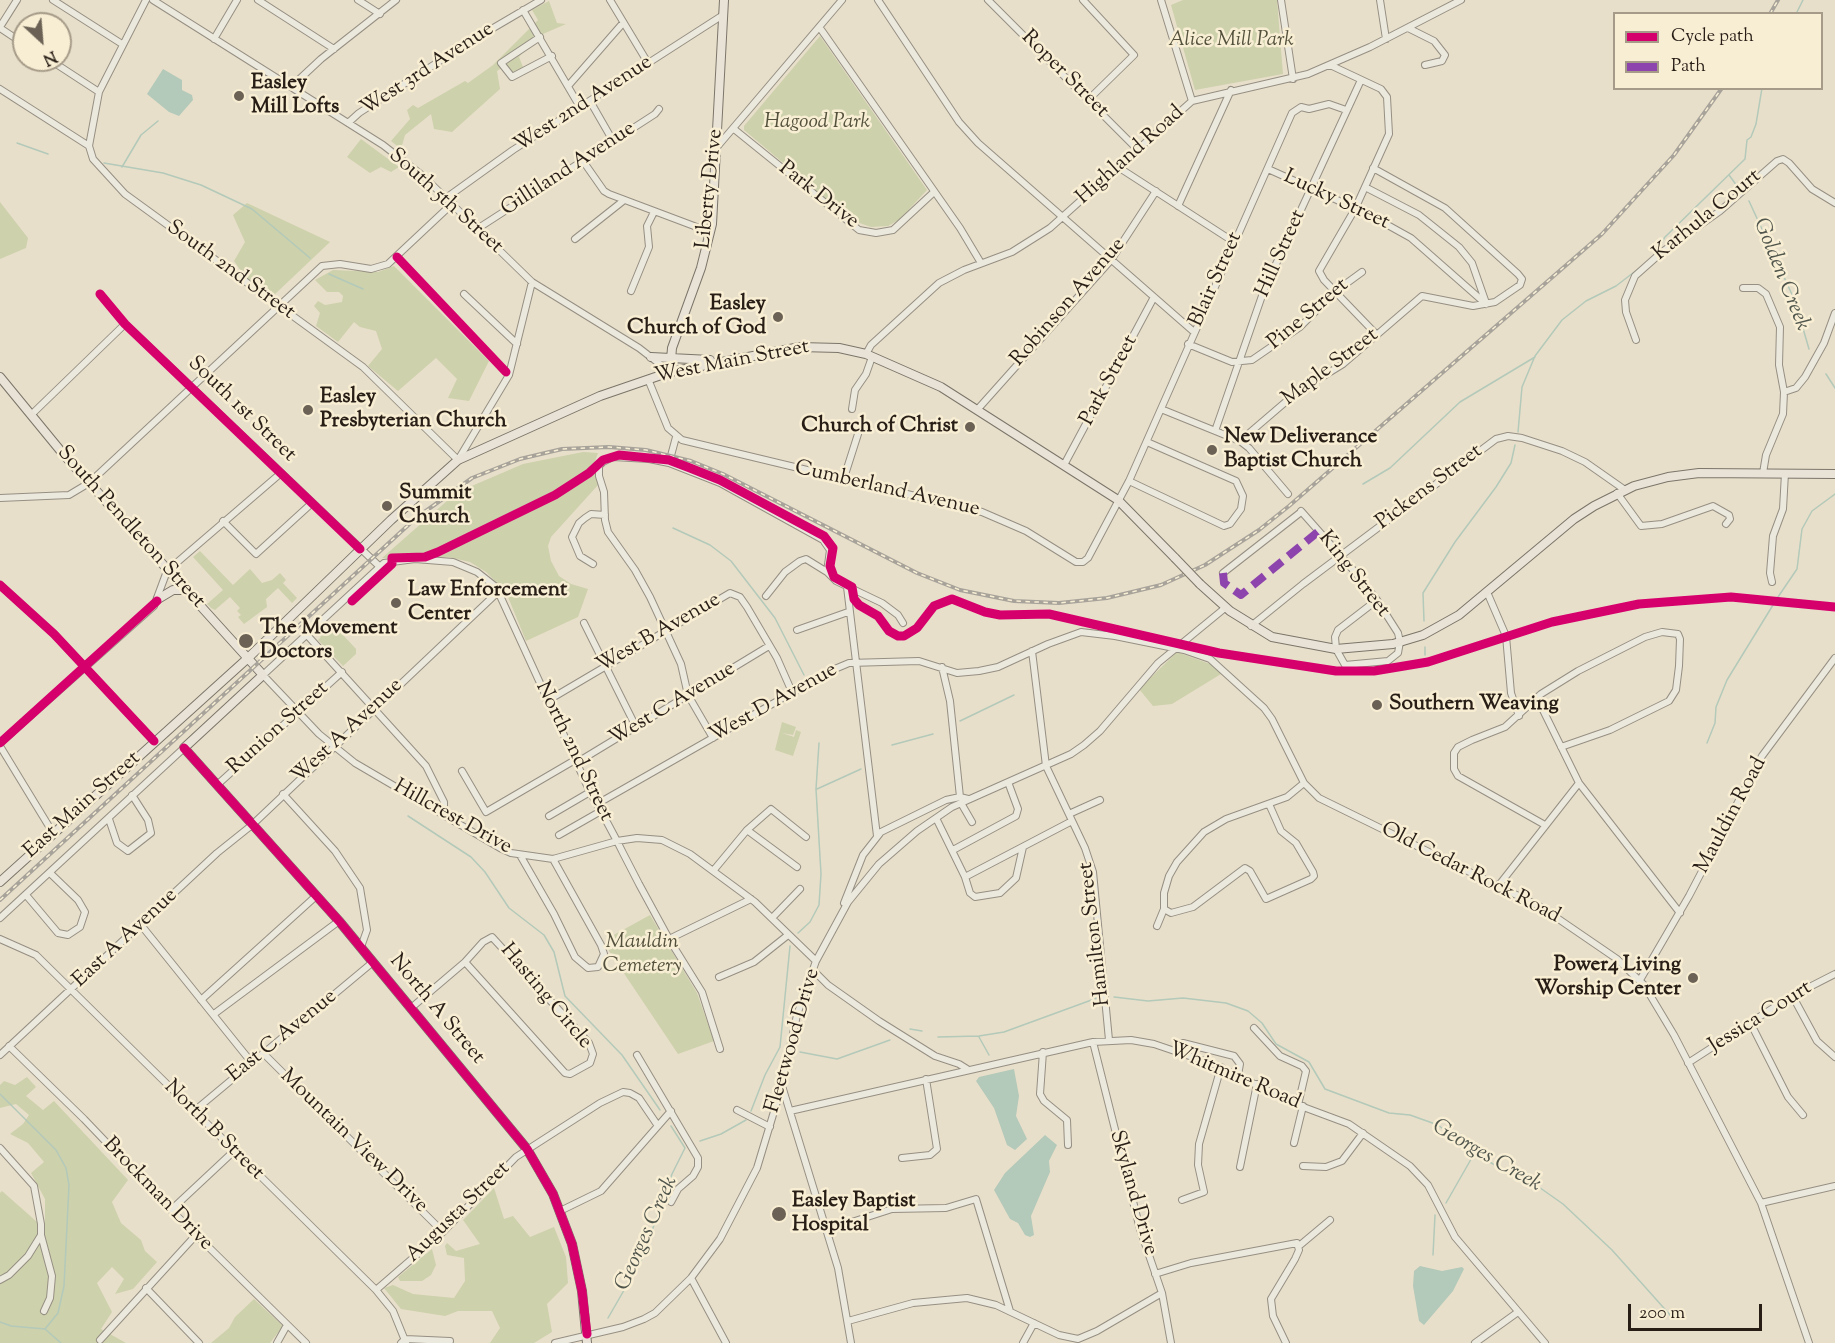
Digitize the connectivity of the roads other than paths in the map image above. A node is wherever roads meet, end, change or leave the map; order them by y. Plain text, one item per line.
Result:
1 (17, 0) edge
2 (53, 0) edge
3 (146, 0) edge
4 (153, 0) edge
5 (237, 0) edge
6 (258, 0) edge
7 (358, 0) edge
8 (396, 0) edge
9 (541, 0) edge
10 (610, 0) edge
11 (724, 0) edge
12 (842, 0) edge
13 (878, 0) edge
14 (988, 0) edge
15 (1083, 0) edge
16 (1281, 0) edge
17 (1380, 0) edge
18 (1461, 0) edge
19 (1164, 1) edge
20 (523, 10) junction
21 (380, 14) junction
22 (723, 15) junction
23 (623, 23) junction
24 (0, 28) edge
25 (820, 28) junction
26 (1408, 28) junction
27 (540, 37) junction
28 (214, 39) junction
29 (1386, 39) junction
30 (122, 44) junction
31 (334, 49) junction
32 (552, 56) junction
33 (648, 63) junction
34 (1330, 65) junction
35 (1425, 65) dead end
36 (68, 72) edge
37 (1293, 79) junction
38 (1360, 80) junction
39 (568, 86) junction
40 (291, 87) junction
41 (0, 89) edge
42 (1231, 90) junction
43 (99, 92) junction
44 (1088, 100) junction
45 (590, 101) junction
46 (1192, 101) junction
47 (580, 107) junction
48 (659, 109) dead end
49 (1346, 110) junction
50 (348, 123) junction
51 (734, 129) junction
52 (614, 141) junction
53 (89, 146) junction
54 (717, 147) junction
55 (1138, 150) junction
56 (583, 161) junction
57 (1118, 167) junction
58 (1373, 168) junction
59 (1268, 169) junction
60 (1365, 187) junction
61 (1311, 189) junction
62 (934, 192) junction
63 (1156, 192) junction
64 (446, 198) junction
65 (623, 201) junction
66 (453, 203) junction
67 (1835, 203) edge
68 (1178, 206) junction
69 (1355, 208) junction
70 (654, 212) junction
71 (1063, 217) junction
72 (477, 229) junction
73 (710, 232) junction
74 (575, 239) dead end
75 (1234, 242) junction
76 (1111, 260) junction
77 (981, 263) junction
78 (1362, 272) dead end
79 (532, 282) junction
80 (1743, 288) dead end
81 (631, 291) dead end
82 (1336, 291) junction
83 (100, 294) dead end
84 (464, 294) dead end
85 (1154, 297) junction
86 (1486, 304) junction
87 (278, 306) junction
88 (1835, 313) edge
89 (125, 324) junction
90 (1194, 332) junction
91 (1377, 335) junction
92 (1636, 340) dead end
93 (517, 344) junction
94 (1188, 344) junction
95 (869, 356) junction
96 (651, 357) junction
97 (669, 359) junction
98 (730, 360) junction
99 (1240, 362) junction
100 (670, 372) junction
101 (0, 377) edge
102 (648, 379) junction
103 (191, 386) junction
104 (1784, 392) junction
105 (852, 409) dead end
106 (1161, 409) junction
107 (977, 410) junction
108 (31, 415) junction
109 (1215, 431) junction
110 (858, 434) dead end
111 (676, 437) junction
112 (1240, 441) junction
113 (1147, 442) junction
114 (459, 460) junction
115 (669, 463) junction
116 (1064, 465) junction
117 (281, 473) junction
118 (1763, 473) junction
119 (1785, 473) junction
120 (1835, 474) edge
121 (843, 481) junction
122 (1129, 481) junction
123 (89, 483) junction
124 (1621, 492) junction
125 (1288, 494) dead end
126 (0, 498) edge
127 (1118, 500) junction
128 (312, 503) junction
129 (605, 515) junction
130 (223, 521) junction
131 (1726, 524) dead end
132 (360, 549) junction
133 (1341, 555) junction
134 (593, 564) dead end
135 (379, 566) junction
136 (167, 571) junction
137 (827, 572) junction
138 (1223, 573) dead end
139 (1772, 582) dead end
140 (0, 587) edge
141 (847, 587) junction
142 (184, 590) junction
143 (499, 591) junction
144 (1487, 592) junction
145 (766, 596) dead end
146 (158, 599) junction
147 (1377, 600) junction
148 (1225, 608) junction
149 (848, 612) junction
150 (584, 623) dead end
151 (903, 623) dead end
152 (1251, 626) junction
153 (797, 630) dead end
154 (664, 631) junction
155 (307, 634) junction
156 (1400, 642) junction
157 (770, 646) junction
158 (1172, 649) junction
159 (1336, 649) junction
160 (1032, 651) junction
161 (248, 658) junction
162 (1835, 658) edge
163 (855, 662) junction
164 (606, 665) junction
165 (86, 668) junction
166 (942, 668) junction
167 (342, 672) junction
168 (263, 675) junction
169 (792, 692) junction
170 (688, 695) junction
171 (1537, 698) junction
172 (547, 701) junction
173 (373, 708) junction
174 (297, 712) junction
175 (1520, 716) junction
176 (636, 727) junction
177 (712, 738) junction
178 (154, 741) junction
179 (0, 744) edge
180 (333, 746) junction
181 (1561, 747) junction
182 (184, 748) junction
183 (575, 761) junction
184 (1046, 766) junction
185 (462, 771) dead end
186 (1008, 782) junction
187 (1304, 783) junction
188 (1579, 783) junction
189 (217, 785) junction
190 (590, 792) junction
191 (283, 794) junction
192 (132, 795) junction
193 (961, 800) junction
194 (1100, 800) dead end
195 (597, 804) junction
196 (1269, 804) junction
197 (601, 810) junction
198 (1069, 814) junction
199 (444, 815) junction
200 (549, 816) dead end
201 (936, 818) junction
202 (109, 819) junction
203 (1072, 821) junction
204 (972, 822) dead end
205 (252, 825) junction
206 (1545, 825) junction
207 (747, 830) junction
208 (53, 833) junction
209 (559, 834) dead end
210 (877, 836) junction
211 (806, 837) dead end
212 (616, 841) junction
213 (1023, 847) junction
214 (953, 850) junction
215 (520, 855) junction
216 (553, 859) junction
217 (797, 867) dead end
218 (712, 871) junction
219 (50, 873) junction
220 (965, 877) junction
221 (0, 882) edge
222 (1499, 885) junction
223 (800, 890) dead end
224 (26, 895) junction
225 (315, 897) junction
226 (751, 899) junction
227 (1164, 909) junction
228 (1680, 913) junction
229 (840, 914) junction
230 (0, 918) edge
231 (772, 918) junction
232 (339, 921) junction
233 (141, 925) junction
234 (1157, 926) dead end
235 (788, 935) junction
236 (0, 939) edge
237 (669, 939) junction
238 (361, 947) junction
239 (816, 961) junction
240 (373, 962) junction
241 (465, 962) junction
242 (813, 970) junction
243 (1835, 974) edge
244 (719, 978) dead end
245 (1640, 980) junction
246 (72, 989) junction
247 (1792, 995) junction
248 (201, 1000) junction
249 (411, 1008) junction
250 (213, 1014) junction
251 (1751, 1024) junction
252 (1254, 1028) dead end
253 (1109, 1040) junction
254 (1093, 1042) junction
255 (1183, 1043) dead end
256 (9, 1046) junction
257 (720, 1049) dead end
258 (1043, 1052) junction
259 (263, 1053) junction
260 (0, 1055) edge
261 (637, 1055) dead end
262 (1835, 1057) edge
263 (252, 1063) junction
264 (1688, 1063) junction
265 (1221, 1067) junction
266 (968, 1070) junction
267 (1238, 1075) junction
268 (926, 1079) junction
269 (1257, 1084) junction
270 (782, 1085) junction
271 (1301, 1106) junction
272 (737, 1110) dead end
273 (671, 1111) junction
274 (790, 1111) junction
275 (193, 1112) junction
276 (1803, 1115) dead end
277 (658, 1126) junction
278 (770, 1127) junction
279 (1363, 1133) junction
280 (1294, 1143) dead end
281 (1068, 1145) dead end
282 (0, 1148) edge
283 (527, 1149) junction
284 (233, 1152) junction
285 (902, 1158) dead end
286 (1303, 1166) dead end
287 (1240, 1167) dead end
288 (1835, 1186) edge
289 (1182, 1200) dead end
290 (671, 1202) dead end
291 (1761, 1203) junction
292 (171, 1210) junction
293 (560, 1211) junction
294 (1330, 1220) dead end
295 (826, 1230) junction
296 (443, 1232) junction
297 (41, 1235) junction
298 (196, 1235) junction
299 (1299, 1246) junction
300 (1155, 1274) junction
301 (691, 1278) junction
302 (0, 1280) edge
303 (146, 1288) junction
304 (376, 1290) junction
305 (1161, 1293) junction
306 (44, 1311) dead end
307 (1010, 1311) junction
308 (1518, 1312) junction
309 (848, 1321) junction
310 (1034, 1323) junction
311 (287, 1325) junction
312 (587, 1339) edge
313 (100, 1340) dead end
314 (450, 1341) dead end
315 (404, 1342) edge
316 (199, 1343) edge
317 (277, 1343) edge
318 (306, 1343) edge
319 (555, 1343) edge
320 (726, 1343) edge
321 (851, 1343) edge
322 (1023, 1343) edge
323 (1171, 1343) edge
324 (1286, 1343) edge
325 (1475, 1343) edge
326 (1545, 1343) edge
327 (1809, 1343) edge

1 - 24 street
2 - 30 street
3 - 30 street
4 - 28 street, South 5th Street
5 - 28 street
6 - 31 street
7 - 21 street
8 - 21 street
9 - 20 street, West 3rd Avenue
10 - 23 street
11 - 22 main road, Liberty Drive
12 - 25 street
13 - 71 street
14 - 44 street, Roper Street
15 - 44 street
16 - 37 street
17 - 29 street
18 - 26 street, Highland Road
19 - 46 street
20 - 27 street
20 - 50 street, West 3rd Avenue
21 - 31 street
22 - 33 street, West 2nd Avenue
22 - 54 main road, Liberty Drive
23 - 33 street
23 - 39 street
25 - 51 street
25 - 62 street
26 - 29 street, Highland Road
26 - 35 street
27 - 32 street
27 - 32 street
28 - 40 street, South 5th Street
29 - 34 street, Highland Road
30 - 43 street
31 - 40 street
32 - 39 street
33 - 45 street, West 2nd Avenue
34 - 37 street, Highland Road
34 - 38 street
36 - 43 street
37 - 42 street, Highland Road
38 - 49 street, Hill Street
38 - 58 street
39 - 47 street
40 - 50 street, South 5th Street
41 - 53 street, South 2nd Street
42 - 46 street, Highland Road
42 - 68 street
43 - 53 street
44 - 55 street, Roper Street
45 - 47 street, West 2nd Avenue
45 - 52 street
46 - 55 street, Highland Road
47 - 64 street, West 2nd Avenue
48 - 52 street, Gilliland Avenue
49 - 59 street, Blair Street
49 - 61 street, Hill Street
50 - 64 street, South 5th Street
51 - 54 street
51 - 62 street, Park Drive
52 - 56 street, Gilliland Avenue
53 - 87 street, South 2nd Street
54 - 73 main road, Liberty Drive
55 - 57 street, Highland Road
56 - 65 street
56 - 72 street, Gilliland Avenue
57 - 63 street
57 - 71 street, Highland Road
58 - 60 street
58 - 86 street
59 - 61 street, Lucky Street
59 - 75 street, Blair Street
60 - 69 street
60 - 86 street
61 - 69 street, Lucky Street
61 - 99 street, Hill Street
62 - 77 street
63 - 68 street
63 - 76 street, Robinson Avenue
64 - 66 street, South 5th Street
65 - 70 street
65 - 74 street
66 - 72 street, South 5th Street
66 - 87 street
67 - 92 street, Karhula Court
68 - 75 street
69 - 82 street
69 - 86 street, Lucky Street
70 - 73 street
70 - 81 street
71 - 76 street
71 - 77 street, Highland Road
72 - 79 street, South 5th Street
73 - 97 main road, Liberty Drive
75 - 90 street, Blair Street
76 - 85 street
76 - 107 street, Robinson Avenue
77 - 95 street, Highland Road
78 - 82 street, Pine Street
79 - 93 street
79 - 96 street, South 5th Street
80 - 104 street
82 - 91 street
82 - 99 street, Pine Street
83 - 89 street, South 1st Street
84 - 93 street
85 - 90 street
85 - 116 street, Park Street
86 - 91 street, Maple Street
87 - 103 street
87 - 114 street, South 2nd Street
88 - 104 street
89 - 103 street, South 1st Street
89 - 108 street
90 - 94 street, Blair Street
91 - 112 street, Maple Street
93 - 114 street
94 - 99 street
94 - 106 street, Blair Street
95 - 98 main road, West Main Street
95 - 105 street, Highland Road
95 - 107 main road, West Main Street
96 - 97 main road
96 - 100 street, South 5th Street
97 - 98 main road
97 - 100 main road, Liberty Drive
98 - 100 main road, West Main Street
99 - 109 street, Hill Street
100 - 102 main road, West Main Street
101 - 108 main road, South Pendleton Street
102 - 111 street
102 - 114 main road, West Main Street
103 - 117 street, South 1st Street
103 - 123 street
104 - 118 street
106 - 109 street
106 - 113 street, Blair Street
107 - 116 main road, West Main Street
108 - 123 main road, South Pendleton Street
109 - 112 street
110 - 121 street
111 - 115 street
111 - 121 street, Cumberland Avenue
112 - 125 street
113 - 122 street, Blair Street
113 - 122 street
114 - 132 main road, West Main Street
115 - 129 street
115 - 137 street
116 - 127 main road, West Main Street
117 - 128 street, South 1st Street
117 - 130 street
118 - 119 main road, West Main Street
118 - 124 main road, West Main Street
119 - 120 main road, West Main Street
119 - 139 street
121 - 127 street, Cumberland Avenue
122 - 127 street, Blair Street
123 - 126 street
123 - 136 main road, South Pendleton Street
124 - 131 street, Pickens Street
124 - 133 street, Pickens Street
124 - 144 main road, West Main Street
127 - 148 main road, West Main Street, bridge
128 - 130 street
128 - 132 street, South 1st Street
129 - 134 street
129 - 154 street
130 - 136 street
132 - 135 street
132 - 161 main road, West Main Street
133 - 138 street, King Street
133 - 147 street, King Street
133 - 152 street, Pickens Street
135 - 143 street, North 2nd Street
135 - 155 street
136 - 142 main road, South Pendleton Street
136 - 146 street
137 - 141 street
137 - 145 street
140 - 165 street
141 - 149 street
141 - 151 street
142 - 146 main road
142 - 161 main road, South Pendleton Street
143 - 172 street, North 2nd Street
143 - 173 street, West A Avenue
144 - 156 main road, West Main Street
144 - 175 street
146 - 165 street
147 - 156 street, King Street
147 - 159 street
148 - 152 main road, West Main Street
148 - 158 street
149 - 153 street
149 - 163 street
150 - 164 street
152 - 159 main road, West Main Street
154 - 157 street, West B Avenue
154 - 164 street, West B Avenue
154 - 170 street
155 - 167 street
155 - 168 street
156 - 159 main road, West Main Street
156 - 159 street
157 - 169 street, West B Avenue
157 - 170 street, West C Avenue
158 - 160 street, West D Avenue
158 - 184 street
158 - 187 street, Old Cedar Rock Road
160 - 166 street, West D Avenue
160 - 184 street, Hamilton Street
161 - 168 main road, South Pendleton Street
161 - 178 main road, East Main Street
162 - 228 street, Mauldin Road
163 - 166 street, West D Avenue
163 - 169 street, West D Avenue
163 - 210 street
164 - 172 street, West B Avenue
164 - 176 street
165 - 178 street
165 - 179 street
166 - 193 street
167 - 173 street
167 - 174 street, Runion Street
168 - 174 street, Hillcrest Drive
168 - 182 main road
169 - 177 street, West D Avenue
170 - 176 street, West C Avenue
170 - 177 street
171 - 175 street
171 - 181 street
171 - 181 street
172 - 183 street, North 2nd Street
173 - 180 street, West A Avenue
173 - 199 street
174 - 180 street, Hillcrest Drive
174 - 189 street, Runion Street
175 - 206 street
176 - 183 street, West C Avenue
177 - 195 street, West D Avenue
178 - 208 main road, East Main Street
179 - 208 street
180 - 191 street, West A Avenue
180 - 199 street, Hillcrest Drive
181 - 188 street
182 - 189 main road, North A Street
182 - 192 street
183 - 185 street, West C Avenue
183 - 190 street, North 2nd Street
184 - 186 street
184 - 198 street, Hamilton Street
186 - 193 street
186 - 214 street
187 - 196 street
187 - 222 street, Old Cedar Rock Road
188 - 206 street
188 - 228 street
189 - 205 main road, North A Street
190 - 195 street, North 2nd Street
190 - 200 street
191 - 205 street, West A Avenue
191 - 238 street
192 - 202 street
192 - 202 street
193 - 201 street, Fleetwood Drive
193 - 204 street
193 - 210 street
194 - 198 street
195 - 197 street, North 2nd Street
196 - 227 street
196 - 227 street
197 - 209 street
197 - 212 street, North 2nd Street
198 - 203 street, Hamilton Street
199 - 215 street, Hillcrest Drive
201 - 214 street
201 - 229 street, Fleetwood Drive
202 - 219 street
203 - 213 street
203 - 253 street, Hamilton Street
205 - 225 main road, North A Street
205 - 233 street, East A Avenue
206 - 222 street
207 - 211 street
207 - 217 street
207 - 218 street
208 - 221 main road, East Main Street
210 - 229 street
212 - 216 street, Hillcrest Drive
212 - 218 street, Hillcrest Drive
212 - 237 street, North 2nd Street
213 - 220 street
213 - 220 street
214 - 220 street
215 - 216 street, Hillcrest Drive
215 - 216 street
218 - 226 street, Hillcrest Drive
219 - 224 street
219 - 224 street
222 - 245 street, Old Cedar Rock Road
223 - 231 street
224 - 230 street
225 - 232 main road, North A Street
225 - 248 street
226 - 231 street, Hillcrest Drive
226 - 237 street
227 - 234 street
228 - 245 street, Mauldin Road
229 - 239 street, Fleetwood Drive
231 - 235 street, Hillcrest Drive
232 - 238 main road, North A Street
232 - 250 street
233 - 246 street, East A Avenue
233 - 248 street
235 - 239 street, Hillcrest Drive
235 - 244 street
236 - 246 street, North B Street
237 - 257 street, North 2nd Street
238 - 240 main road, North A Street
239 - 242 street, Fleetwood Drive
240 - 249 main road, North A Street
240 - 259 street, East C Avenue
241 - 241 street, Hasting Circle
241 - 249 street, Hasting Circle
242 - 266 street
242 - 270 street, Fleetwood Drive
243 - 247 street, Jessica Court
245 - 264 street, Old Cedar Rock Road
246 - 256 street, East A Avenue
246 - 275 street, North B Street
247 - 251 street, Jessica Court
247 - 262 street
248 - 250 street
249 - 283 main road, North A Street
250 - 263 street
251 - 264 street, Jessica Court
251 - 276 street
252 - 271 street
253 - 254 street, Whitmire Road
253 - 265 street, Whitmire Road
254 - 258 street, Whitmire Road
254 - 300 street, Skyland Drive
255 - 267 street
256 - 260 street, East A Avenue
256 - 292 street, Brockman Drive
258 - 266 street, Whitmire Road
258 - 281 street
259 - 263 street, East C Avenue
259 - 296 street, Mountain View Drive
261 - 273 street
263 - 275 street, East C Avenue
264 - 291 street, Old Cedar Rock Road
265 - 267 street, Whitmire Road
265 - 289 street
266 - 268 street, Whitmire Road
267 - 269 street, Whitmire Road
268 - 274 street, Whitmire Road
268 - 285 street
269 - 271 street, Whitmire Road
269 - 287 street
270 - 274 street
270 - 278 street, Fleetwood Drive
271 - 279 street, Whitmire Road
271 - 280 street
272 - 278 street
273 - 277 street
273 - 290 street
274 - 295 street
275 - 284 street, North B Street
277 - 283 street, Augusta Street
277 - 293 street
278 - 301 street, Fleetwood Drive
279 - 286 street
279 - 308 street, Whitmire Road
282 - 297 street
283 - 293 main road, North A Street
283 - 296 street, Augusta Street
284 - 292 street
284 - 304 street, North B Street
288 - 291 street
291 - 327 street, Old Cedar Rock Road
292 - 298 street, Brockman Drive
293 - 312 main road, North A Street
294 - 299 street
295 - 307 street
295 - 309 street
296 - 304 street, Augusta Street
297 - 302 street
297 - 306 street
298 - 303 street
298 - 311 street, Brockman Drive
299 - 300 street
299 - 324 street
300 - 305 street, Skyland Drive
301 - 312 street, Fleetwood Drive
301 - 320 street
303 - 313 street
303 - 316 street
304 - 315 street, North B Street
305 - 310 street
305 - 323 street, Skyland Drive
307 - 309 street
307 - 310 street
308 - 325 street
308 - 326 street, Whitmire Road
309 - 321 street
310 - 322 street
311 - 317 street
311 - 318 street, Brockman Drive
312 - 319 street, Fleetwood Drive
314 - 315 street

